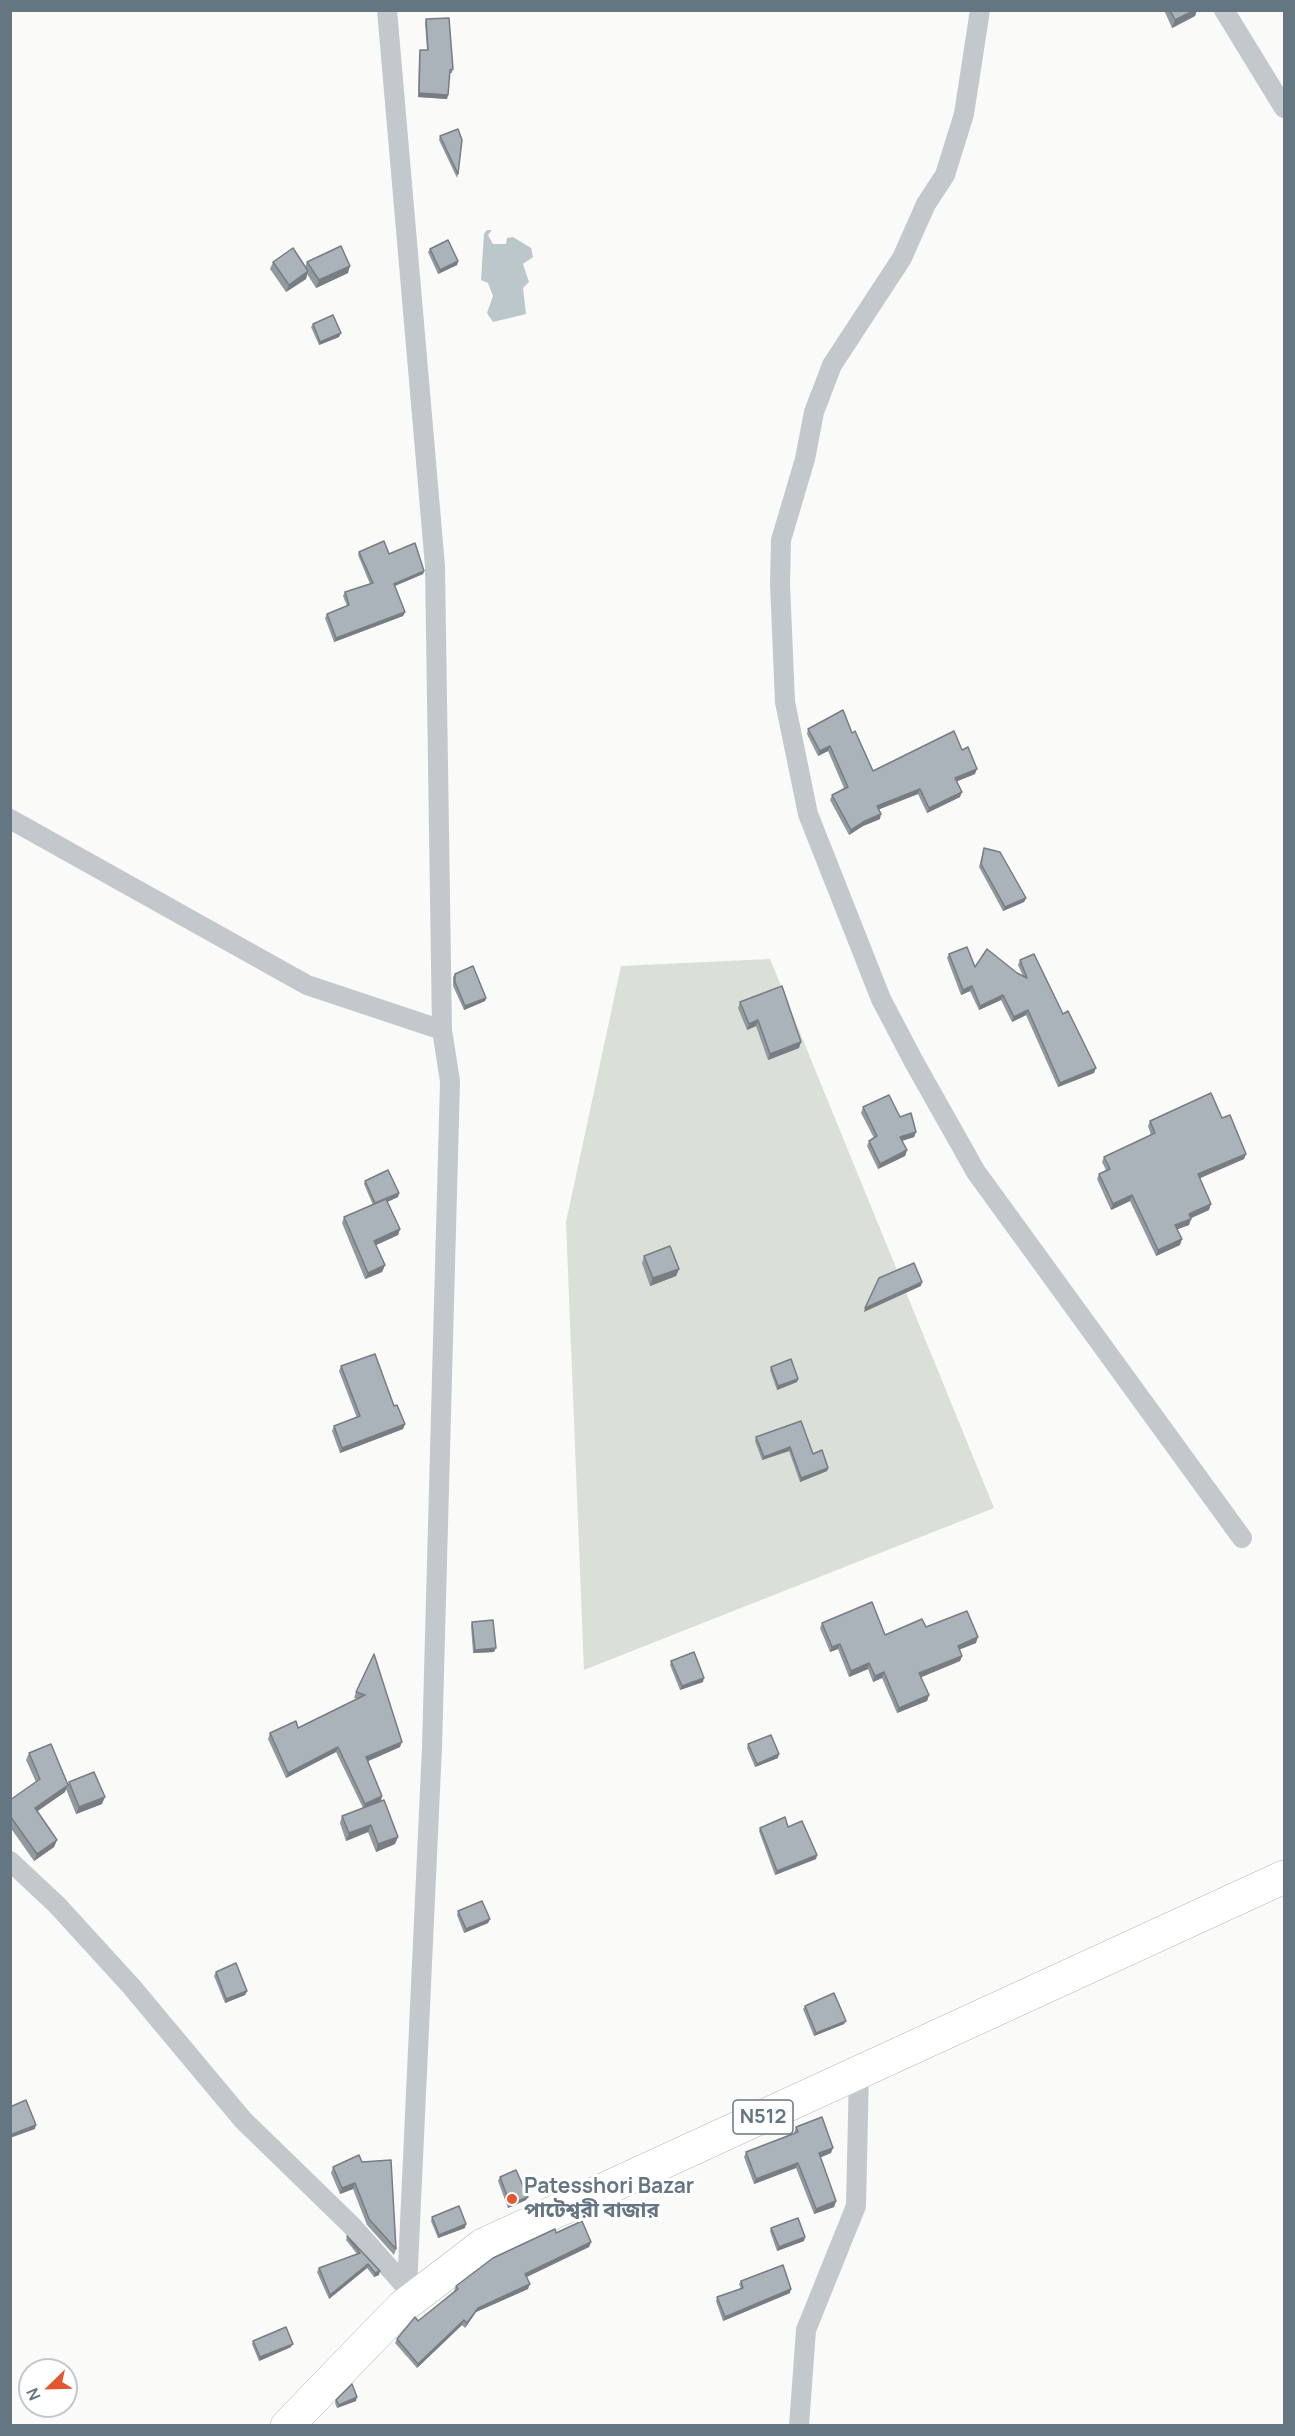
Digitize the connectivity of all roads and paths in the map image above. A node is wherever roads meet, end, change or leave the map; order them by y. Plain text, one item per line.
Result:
1 (387, 10) edge
2 (980, 10) edge
3 (1224, 10) edge
4 (1284, 108) edge
5 (10, 819) edge
6 (442, 1030) junction
7 (1242, 1538) dead end
8 (10, 1861) edge
9 (1284, 1877) edge
10 (859, 2072) junction
11 (404, 2297) junction
12 (287, 2426) edge
13 (799, 2426) edge

1 - 6 street
2 - 7 street
3 - 4 street
5 - 6 street
6 - 11 street
8 - 11 street
9 - 10 highway, N512
10 - 11 highway, N512
10 - 13 street
11 - 12 highway, N512

